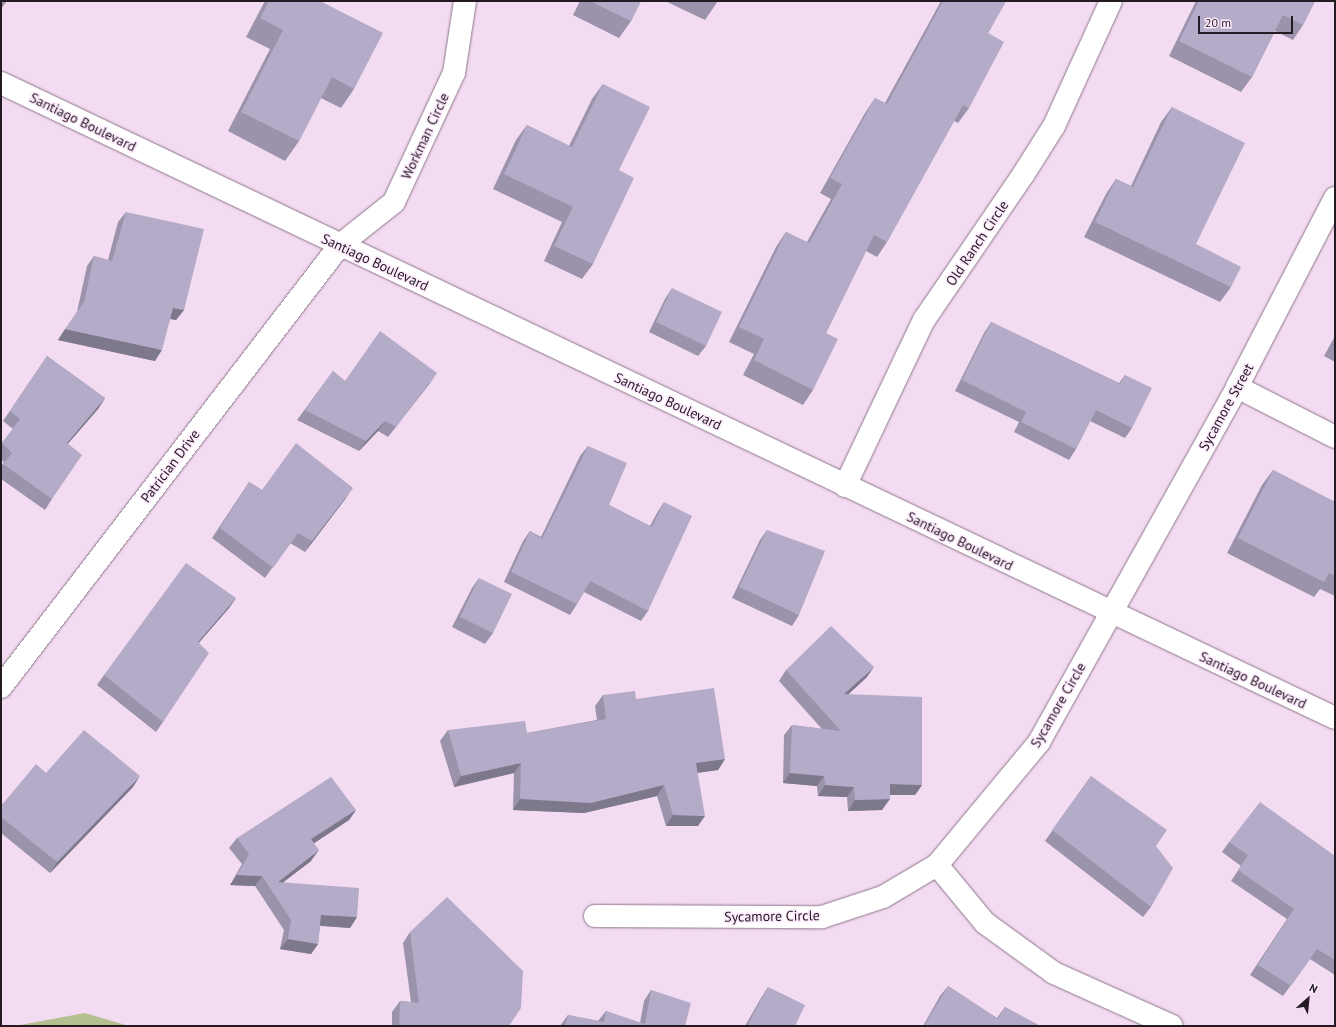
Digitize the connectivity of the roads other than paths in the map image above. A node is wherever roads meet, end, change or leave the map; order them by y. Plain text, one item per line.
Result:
1 (465, 1) edge
2 (1111, 1) edge
3 (1, 83) edge
4 (1335, 198) edge
5 (340, 245) junction
6 (1237, 387) junction
7 (1335, 437) edge
8 (845, 486) junction
9 (1111, 613) junction
10 (1, 687) edge
11 (1335, 718) edge
12 (937, 864) junction
13 (595, 916) dead end
14 (1172, 1026) edge

1 - 5 street, Workman Circle
2 - 8 street, Old Ranch Circle
3 - 5 street, Santiago Boulevard
4 - 6 street, Sycamore Street
5 - 8 street, Santiago Boulevard
5 - 10 street, Patrician Drive
6 - 7 street
6 - 9 street, Sycamore Street
8 - 9 street, Santiago Boulevard
9 - 11 street, Santiago Boulevard
9 - 12 street, Sycamore Circle
12 - 13 street, Sycamore Circle
12 - 14 street

